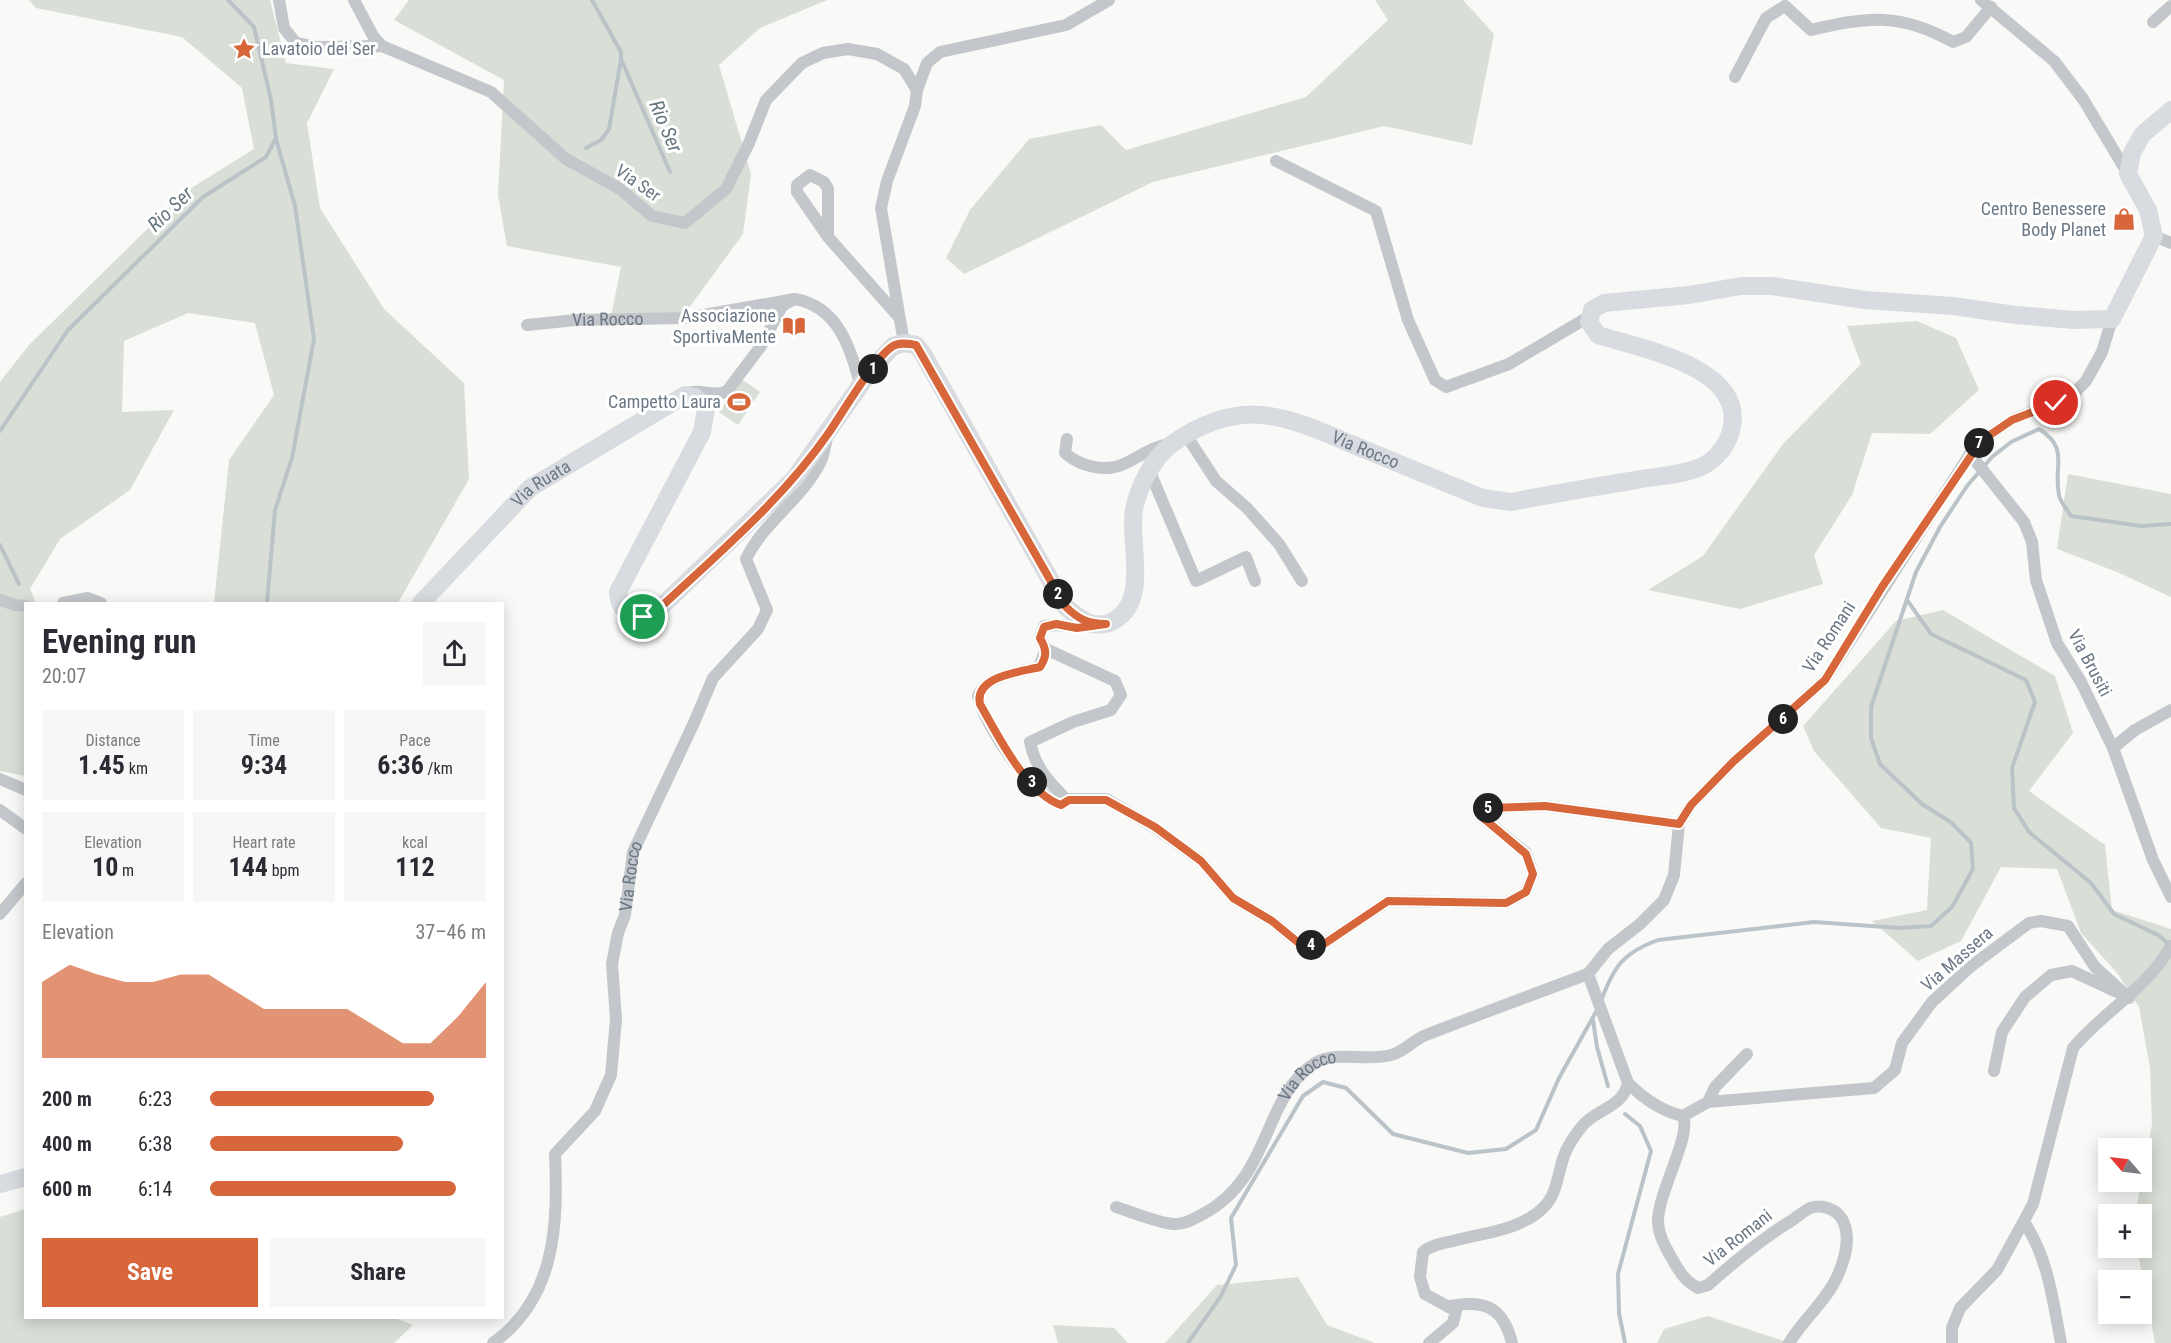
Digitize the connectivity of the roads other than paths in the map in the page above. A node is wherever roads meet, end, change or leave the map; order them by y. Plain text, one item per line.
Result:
1 (279, 0) edge
2 (354, 0) edge
3 (1109, 0) edge
4 (1986, 4) edge
5 (2171, 6) edge
6 (2153, 22) dead end
7 (382, 46) junction
8 (1735, 77) dead end
9 (917, 90) junction
10 (2171, 110) edge
11 (1276, 161) dead end
12 (2128, 174) junction
13 (2154, 236) junction
14 (828, 237) junction
15 (2171, 243) edge
16 (795, 298) junction
17 (1590, 316) junction
18 (899, 317) junction
19 (2112, 319) junction
20 (527, 325) dead end
21 (904, 344) junction
22 (861, 387) junction
23 (685, 395) junction
24 (828, 434) junction
25 (1066, 439) dead end
26 (1179, 440) junction
27 (1972, 456) junction
28 (1150, 472) junction
29 (1302, 580) dead end
30 (1255, 581) dead end
31 (0, 600) edge
32 (68, 602) edge
33 (98, 602) edge
34 (422, 602) edge
35 (24, 606) edge
36 (1106, 624) junction
37 (1046, 649) junction
38 (2171, 710) edge
39 (2113, 748) junction
40 (0, 779) edge
41 (24, 789) edge
42 (1069, 800) junction
43 (0, 810) edge
44 (1679, 824) junction
45 (24, 828) edge
46 (24, 885) edge
47 (2171, 897) edge
48 (0, 914) edge
49 (2171, 945) edge
50 (1588, 974) junction
51 (2129, 998) junction
52 (1747, 1054) dead end
53 (1994, 1071) dead end
54 (1628, 1083) junction
55 (1708, 1102) junction
56 (1683, 1116) junction
57 (24, 1178) edge
58 (0, 1184) edge
59 (1116, 1208) dead end
60 (2024, 1222) junction
61 (1450, 1306) junction
62 (493, 1343) edge
63 (1429, 1343) edge
64 (1512, 1343) edge
65 (1789, 1343) edge
66 (1952, 1343) edge
67 (2061, 1343) edge

1 - 7 street, Via Ser
2 - 7 street, Via Ser
3 - 9 street
4 - 8 street
4 - 12 street
5 - 6 street
7 - 9 street, Via Ser
9 - 18 street
10 - 12 street
11 - 17 street
12 - 13 street
13 - 15 street
13 - 19 street
14 - 14 street
14 - 18 street
16 - 20 street, Via Rocco
16 - 22 street
16 - 23 street
17 - 19 street
17 - 26 street, Via Rocco
18 - 21 street
19 - 27 street, Via Romani
21 - 22 street, Via Rocco
21 - 36 street
22 - 24 street, Via Rocco
23 - 24 street, Via Rocco
23 - 34 street, Via Ruata
24 - 62 street, Via Rocco
25 - 26 street, Via Rocco
26 - 28 street, Via Rocco
26 - 29 street
27 - 39 street, Via Brusiti
27 - 44 street, Via Romani
28 - 30 street
28 - 36 street, Via Rocco
31 - 35 street
32 - 33 street
36 - 37 street
37 - 42 street
37 - 42 street
38 - 39 street
39 - 47 street, Via Brusiti
40 - 41 street
42 - 44 street
43 - 45 street
44 - 50 street, Via Romani
46 - 48 street
49 - 51 street
50 - 54 street
50 - 59 street, Via Rocco
51 - 53 street
51 - 55 street, Via Massera
51 - 60 street
52 - 55 street
54 - 56 street
54 - 61 street
55 - 56 street
56 - 65 street, Via Romani
57 - 58 street
60 - 66 street
60 - 67 street
61 - 63 street
61 - 64 street

